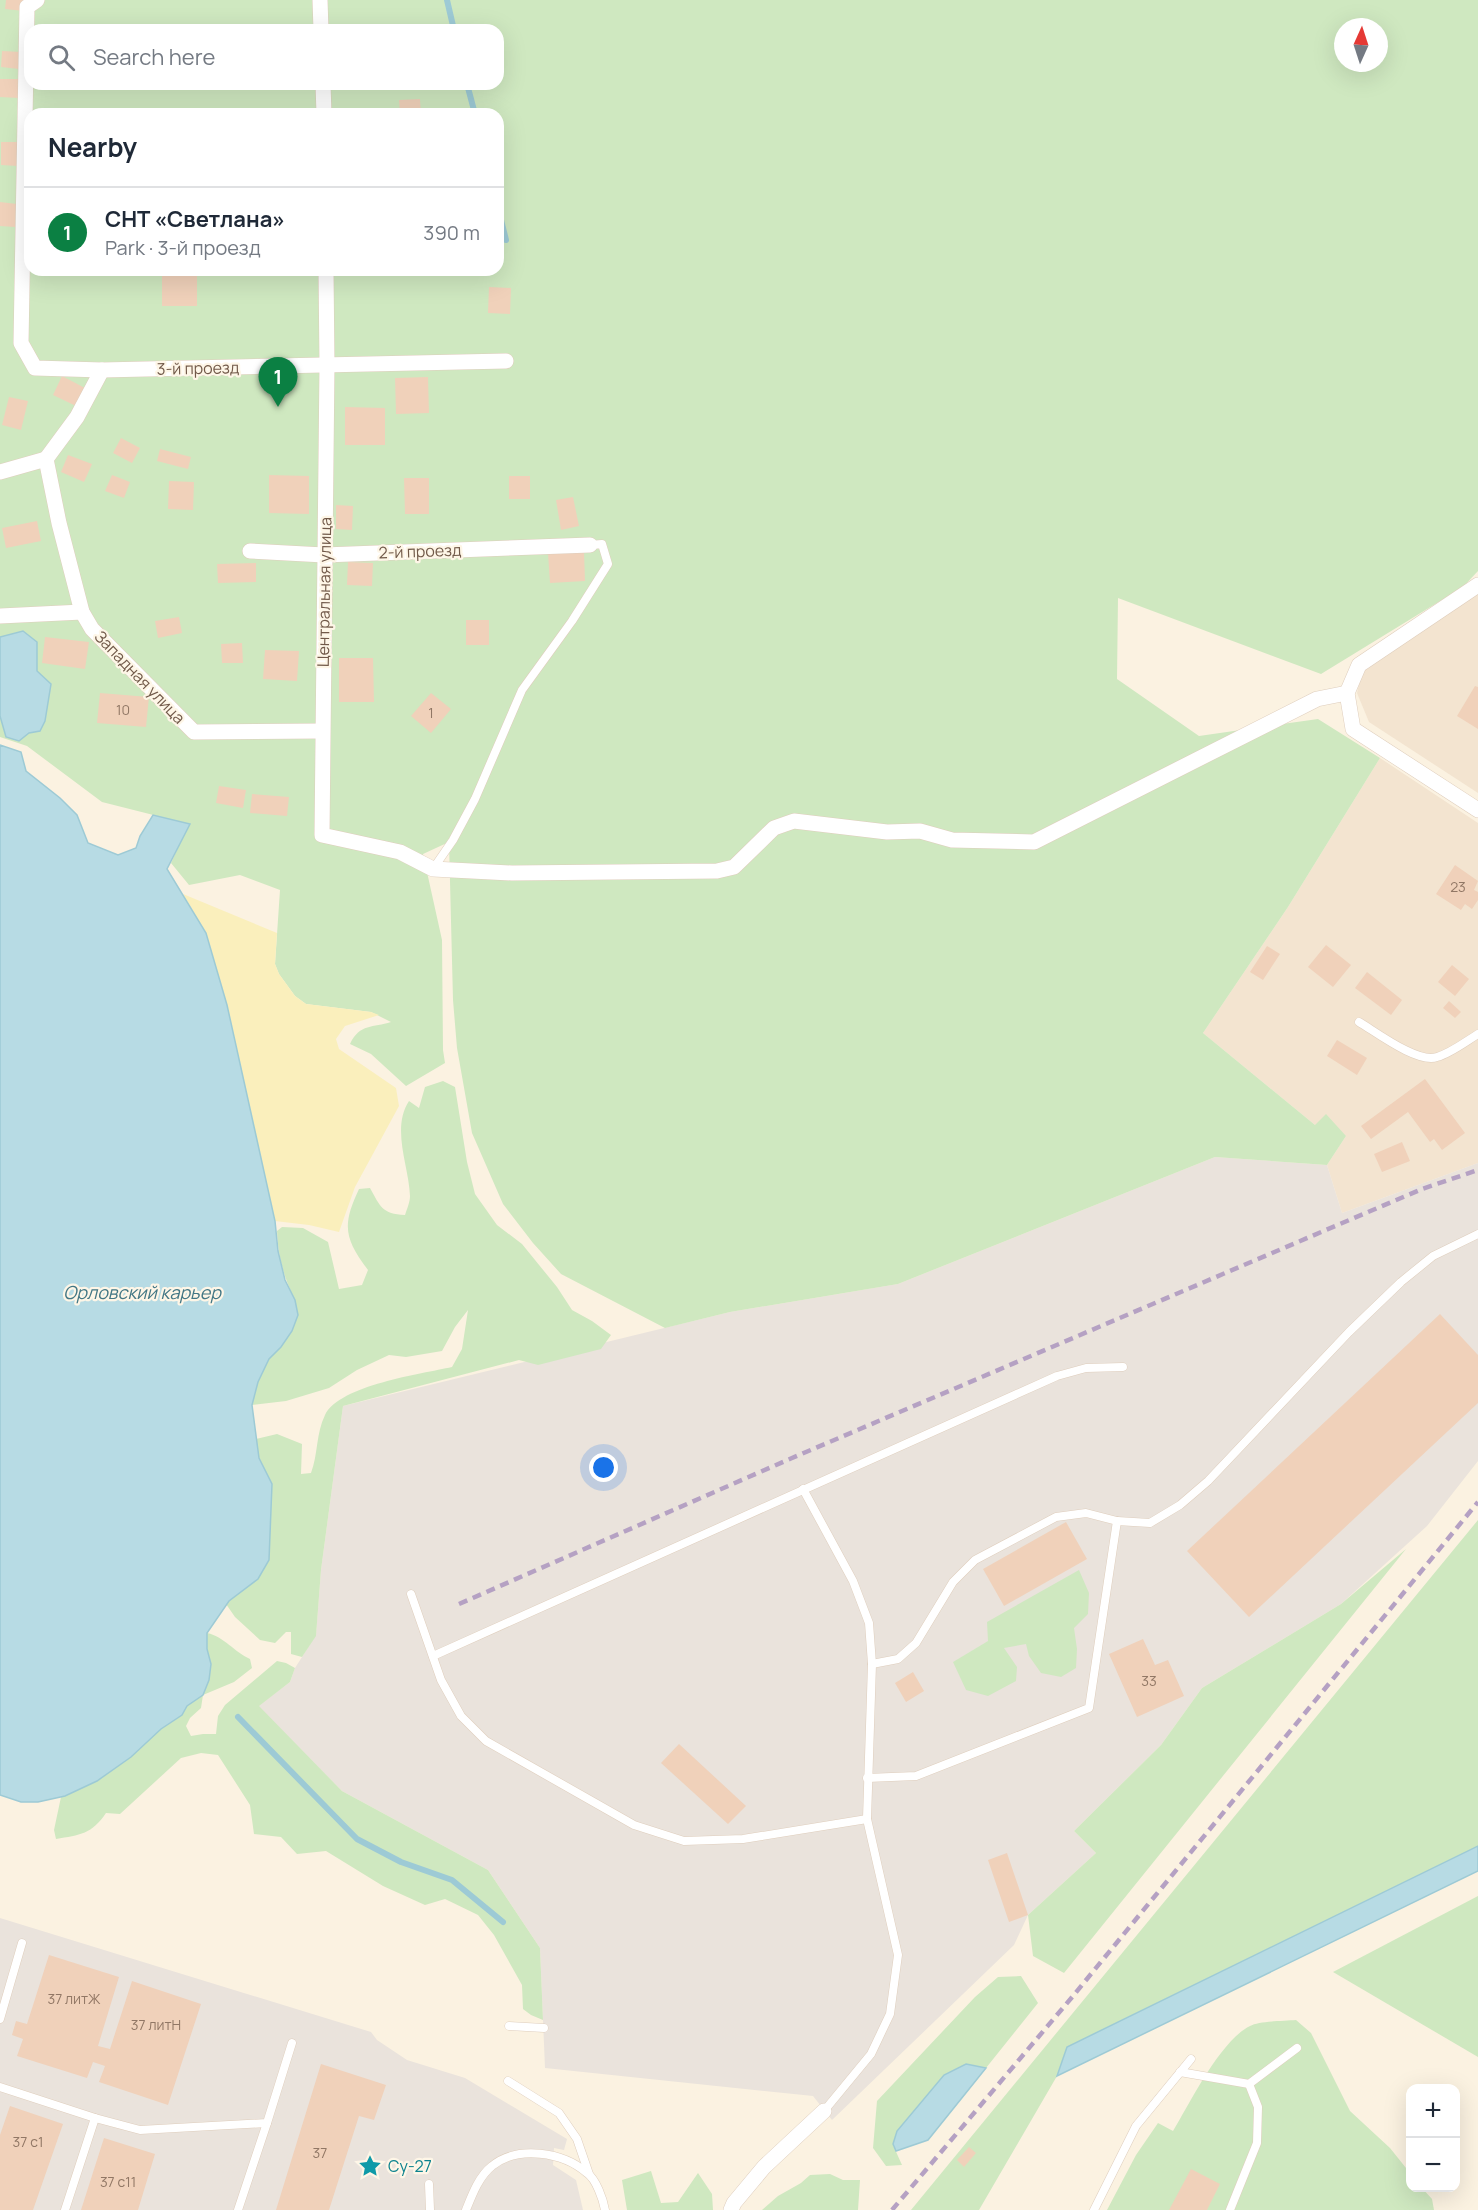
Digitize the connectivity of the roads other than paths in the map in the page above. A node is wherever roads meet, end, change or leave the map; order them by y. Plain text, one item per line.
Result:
1 (320, 0) edge
2 (32, 3) edge
3 (31, 24) edge
4 (321, 24) edge
5 (29, 90) edge
6 (323, 90) edge
7 (29, 108) edge
8 (324, 108) edge
9 (24, 258) edge
10 (326, 276) edge
11 (506, 361) dead end
12 (327, 365) junction
13 (102, 370) junction
14 (46, 459) junction
15 (0, 472) edge
16 (590, 545) joint
17 (250, 551) dead end
18 (324, 555) junction
19 (1478, 585) edge
20 (82, 612) junction
21 (0, 616) edge
22 (1347, 693) junction
23 (322, 731) junction
24 (1478, 810) edge
25 (433, 870) junction
26 (1359, 1022) dead end
27 (1478, 1034) edge
28 (1478, 1234) edge
29 (1123, 1367) dead end
30 (803, 1489) junction
31 (1117, 1521) junction
32 (411, 1594) dead end
33 (433, 1656) junction
34 (872, 1664) junction
35 (867, 1778) junction
36 (867, 1819) junction
37 (22, 1943) dead end
38 (0, 2019) edge
39 (509, 2026) dead end
40 (544, 2028) dead end
41 (292, 2043) dead end
42 (1297, 2048) dead end
43 (1191, 2059) dead end
44 (1180, 2072) junction
45 (508, 2081) dead end
46 (1249, 2084) junction
47 (0, 2087) edge
48 (824, 2111) joint
49 (95, 2118) junction
50 (267, 2123) junction
51 (590, 2174) junction
52 (429, 2184) dead end
53 (65, 2210) edge
54 (238, 2210) edge
55 (430, 2210) edge
56 (466, 2210) edge
57 (605, 2210) edge
58 (730, 2210) edge
59 (1094, 2210) edge
60 (1230, 2210) edge

1 - 4 street
2 - 3 street
5 - 7 street
6 - 8 street
9 - 13 street, 3-й проезд
10 - 12 street, Центральная улица
11 - 12 street, 3-й проезд
12 - 13 street, 3-й проезд
12 - 18 street, Центральная улица
13 - 14 street
14 - 15 street
14 - 20 street, Западная улица
16 - 18 street, 2-й проезд
16 - 25 lane
17 - 18 street, 2-й проезд
18 - 23 street, Центральная улица
19 - 22 street
20 - 21 street
20 - 23 street, Западная улица
22 - 24 street
22 - 25 street
23 - 25 street, Центральная улица
26 - 27 lane
28 - 31 lane
29 - 30 lane
30 - 33 lane
30 - 34 lane
31 - 34 lane
31 - 35 lane
32 - 33 lane
33 - 36 lane
34 - 35 lane
35 - 36 lane
36 - 48 lane
37 - 38 lane
39 - 40 lane
41 - 50 lane
42 - 46 lane
43 - 44 lane
44 - 46 lane
44 - 59 lane
45 - 51 lane
46 - 60 lane
47 - 49 lane
48 - 58 street
49 - 50 lane
49 - 53 lane
50 - 54 lane
51 - 56 lane
51 - 57 lane
52 - 55 lane

